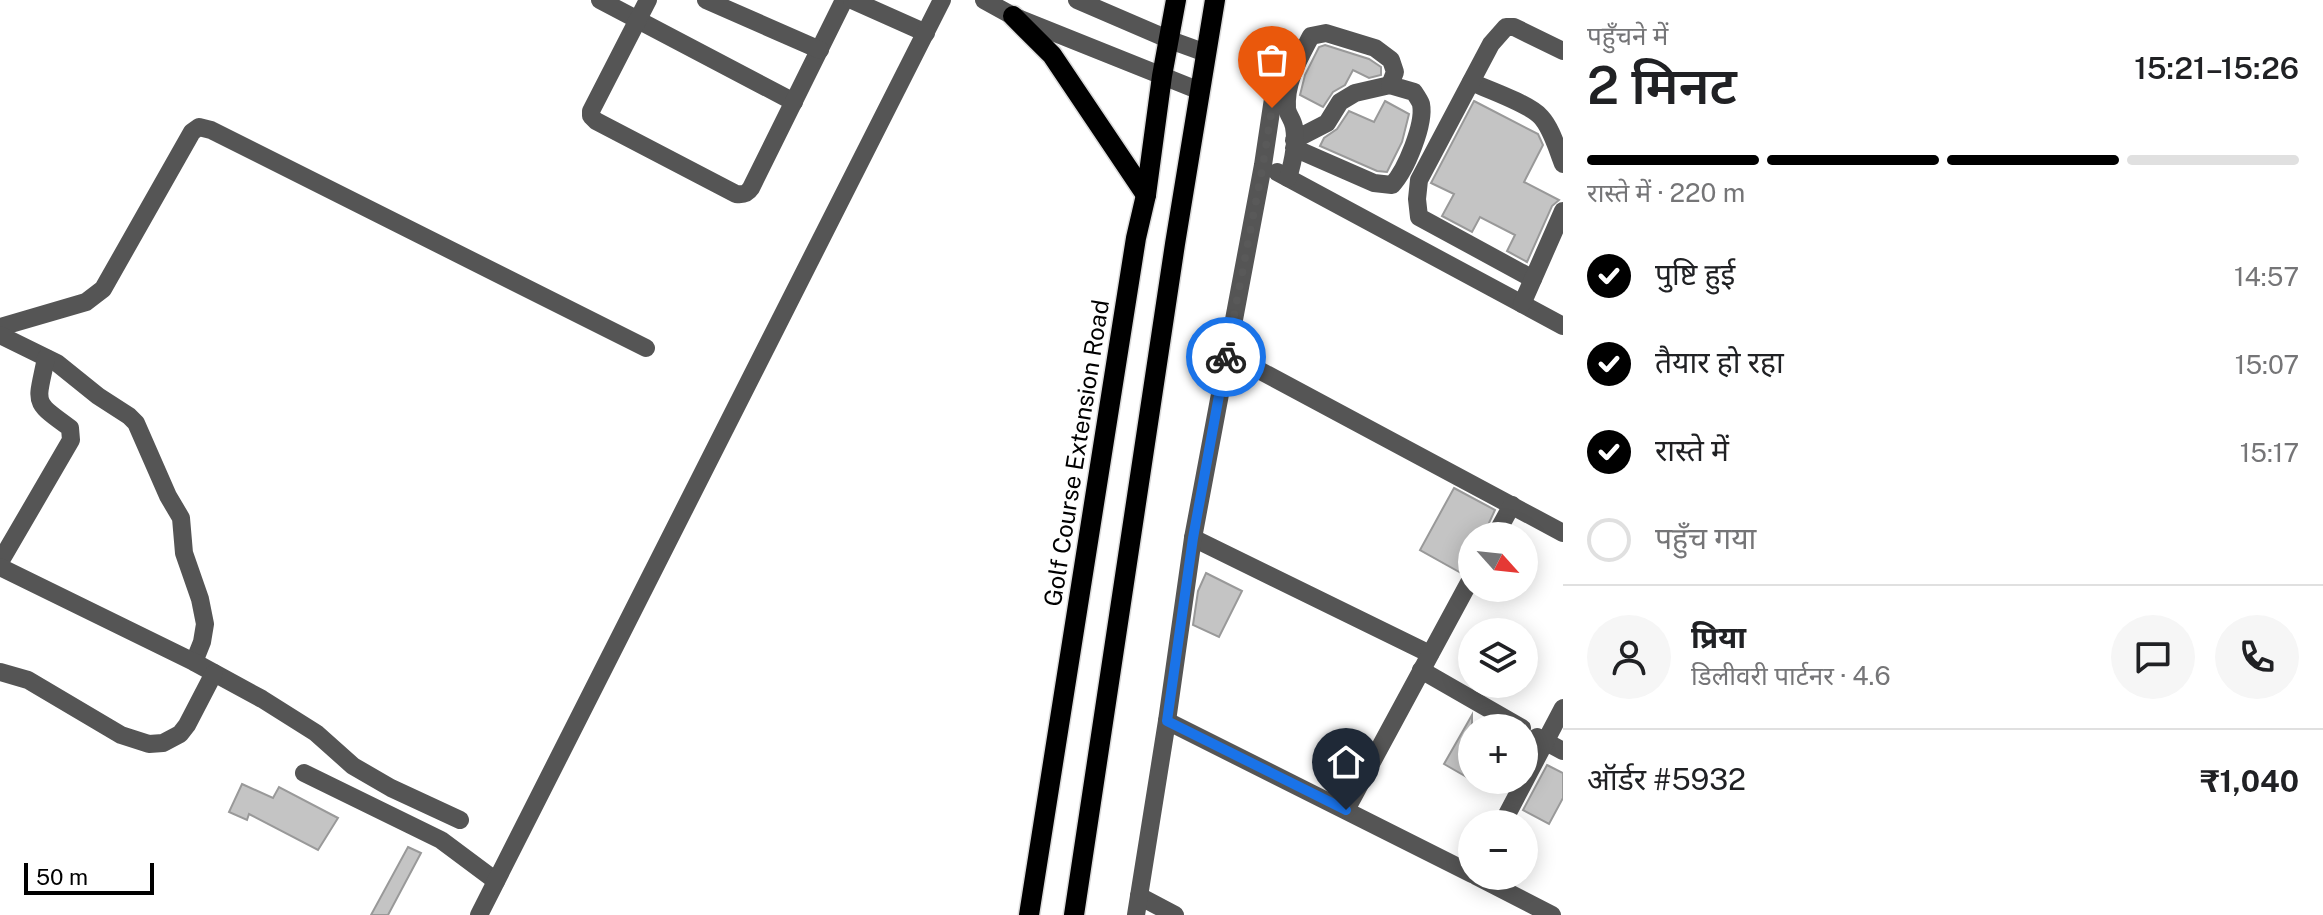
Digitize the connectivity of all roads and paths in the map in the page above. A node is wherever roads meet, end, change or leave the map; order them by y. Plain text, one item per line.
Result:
1 (600, 0) edge
2 (648, 0) edge
3 (706, 0) edge
4 (844, 0) edge
5 (852, 0) edge
6 (942, 0) edge
7 (984, 0) edge
8 (1077, 0) edge
9 (1176, 0) edge
10 (1215, 0) edge
11 (1013, 16) junction
12 (637, 20) junction
13 (926, 33) junction
14 (1170, 40) junction
15 (820, 50) junction
16 (1563, 51) edge
17 (1280, 52) dead end
18 (1206, 53) junction
19 (1162, 76) junction
20 (1471, 82) junction
21 (1390, 85) junction
22 (1200, 91) junction
23 (794, 102) junction
24 (1294, 144) junction
25 (1563, 164) edge
26 (1263, 165) junction
27 (1288, 178) junction
28 (1146, 195) junction
29 (1563, 211) edge
30 (1533, 279) junction
31 (1522, 304) junction
32 (33, 317) junction
33 (1563, 326) edge
34 (0, 327) edge
35 (0, 335) edge
36 (26, 347) junction
37 (646, 348) dead end
38 (1227, 353) junction
39 (46, 358) junction
40 (1512, 505) junction
41 (1503, 522) edge
42 (1563, 533) edge
43 (1193, 538) junction
44 (0, 565) edge
45 (1458, 602) edge
46 (194, 662) junction
47 (1426, 662) junction
48 (0, 672) edge
49 (214, 673) junction
50 (1563, 708) edge
51 (1501, 714) edge
52 (1167, 721) junction
53 (1538, 738) edge
54 (1545, 742) junction
55 (1563, 751) edge
56 (304, 773) dead end
57 (1346, 810) junction
58 (1509, 810) edge
59 (460, 820) dead end
60 (1458, 867) edge
61 (496, 881) junction
62 (1503, 890) edge
63 (1139, 896) junction
64 (479, 915) edge
65 (1029, 915) edge
66 (1074, 915) edge
67 (1136, 915) edge
68 (1175, 915) edge
69 (1552, 915) edge

1 - 12 street
2 - 12 street
3 - 15 street
4 - 15 street
5 - 13 street
6 - 13 street
7 - 11 street
8 - 14 street
9 - 14 main road, Golf Course Extension Road
10 - 18 main road
11 - 19 street
11 - 28 main road
12 - 23 street
12 - 23 street
13 - 61 street
14 - 18 street
14 - 19 main road, Golf Course Extension Road
15 - 23 street
16 - 20 street
17 - 26 street
18 - 22 main road
19 - 22 street
19 - 28 main road, Golf Course Extension Road
20 - 25 street
20 - 30 street
21 - 24 street
21 - 24 street
21 - 24 street
22 - 66 main road
24 - 27 street
26 - 27 street
26 - 38 street
27 - 31 street
28 - 65 main road, Golf Course Extension Road
29 - 30 street
30 - 31 street
31 - 33 street
32 - 34 street
32 - 36 street
32 - 37 street
35 - 36 street
36 - 39 street
38 - 40 street
38 - 43 street
39 - 44 street
39 - 46 street
40 - 41 street
40 - 42 street
43 - 47 street
43 - 52 street
44 - 46 street
45 - 47 street
46 - 49 street
47 - 51 street
47 - 57 street
48 - 49 street
49 - 59 street
50 - 54 street
52 - 57 street
52 - 63 street
53 - 54 street
54 - 55 street
54 - 58 street
56 - 61 street
57 - 60 street
61 - 64 street
62 - 69 street
63 - 67 street
63 - 68 street

